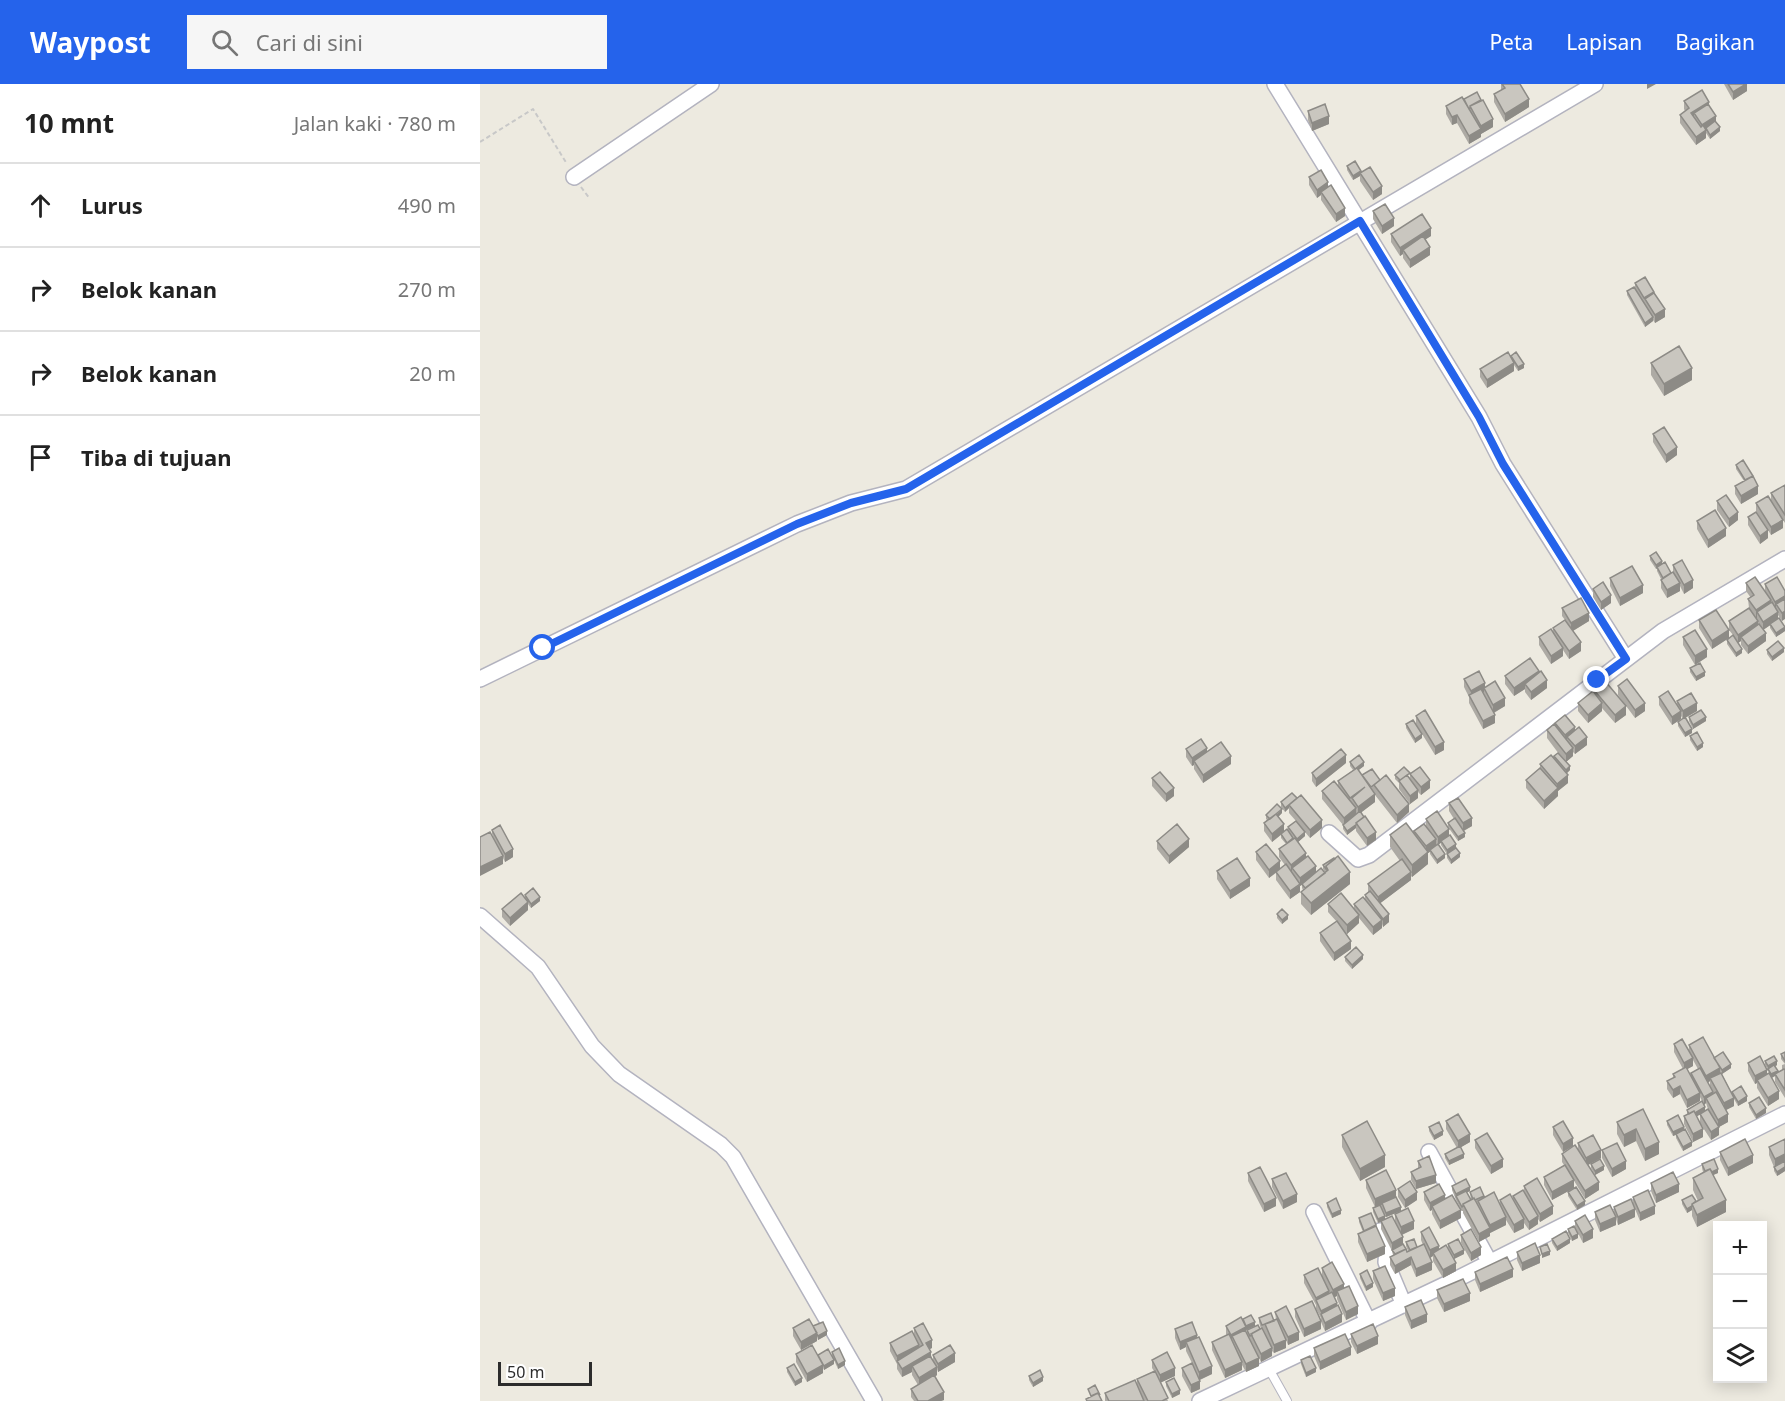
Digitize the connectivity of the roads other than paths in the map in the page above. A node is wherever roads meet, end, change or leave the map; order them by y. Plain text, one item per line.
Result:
1 (711, 84) edge
2 (1275, 84) edge
3 (1595, 84) edge
4 (574, 177) road end
5 (1360, 221) junction
6 (1785, 559) edge
7 (1626, 659) junction
8 (480, 679) edge
9 (1329, 833) dead end
10 (480, 916) edge
11 (1785, 1114) edge
12 (1429, 1152) dead end
13 (1314, 1212) dead end
14 (1380, 1231) edge
15 (1490, 1263) junction
16 (1404, 1305) junction
17 (1369, 1323) junction
18 (1269, 1369) junction
19 (874, 1401) edge
20 (1200, 1401) edge
21 (1287, 1401) edge

1 - 4 street
2 - 5 street
3 - 5 street
5 - 7 street
5 - 8 street
6 - 7 street
7 - 9 street
10 - 19 street
11 - 15 street
12 - 15 street
13 - 17 street
14 - 16 street
15 - 16 street
16 - 17 street
17 - 18 street
18 - 20 street
18 - 21 lane

